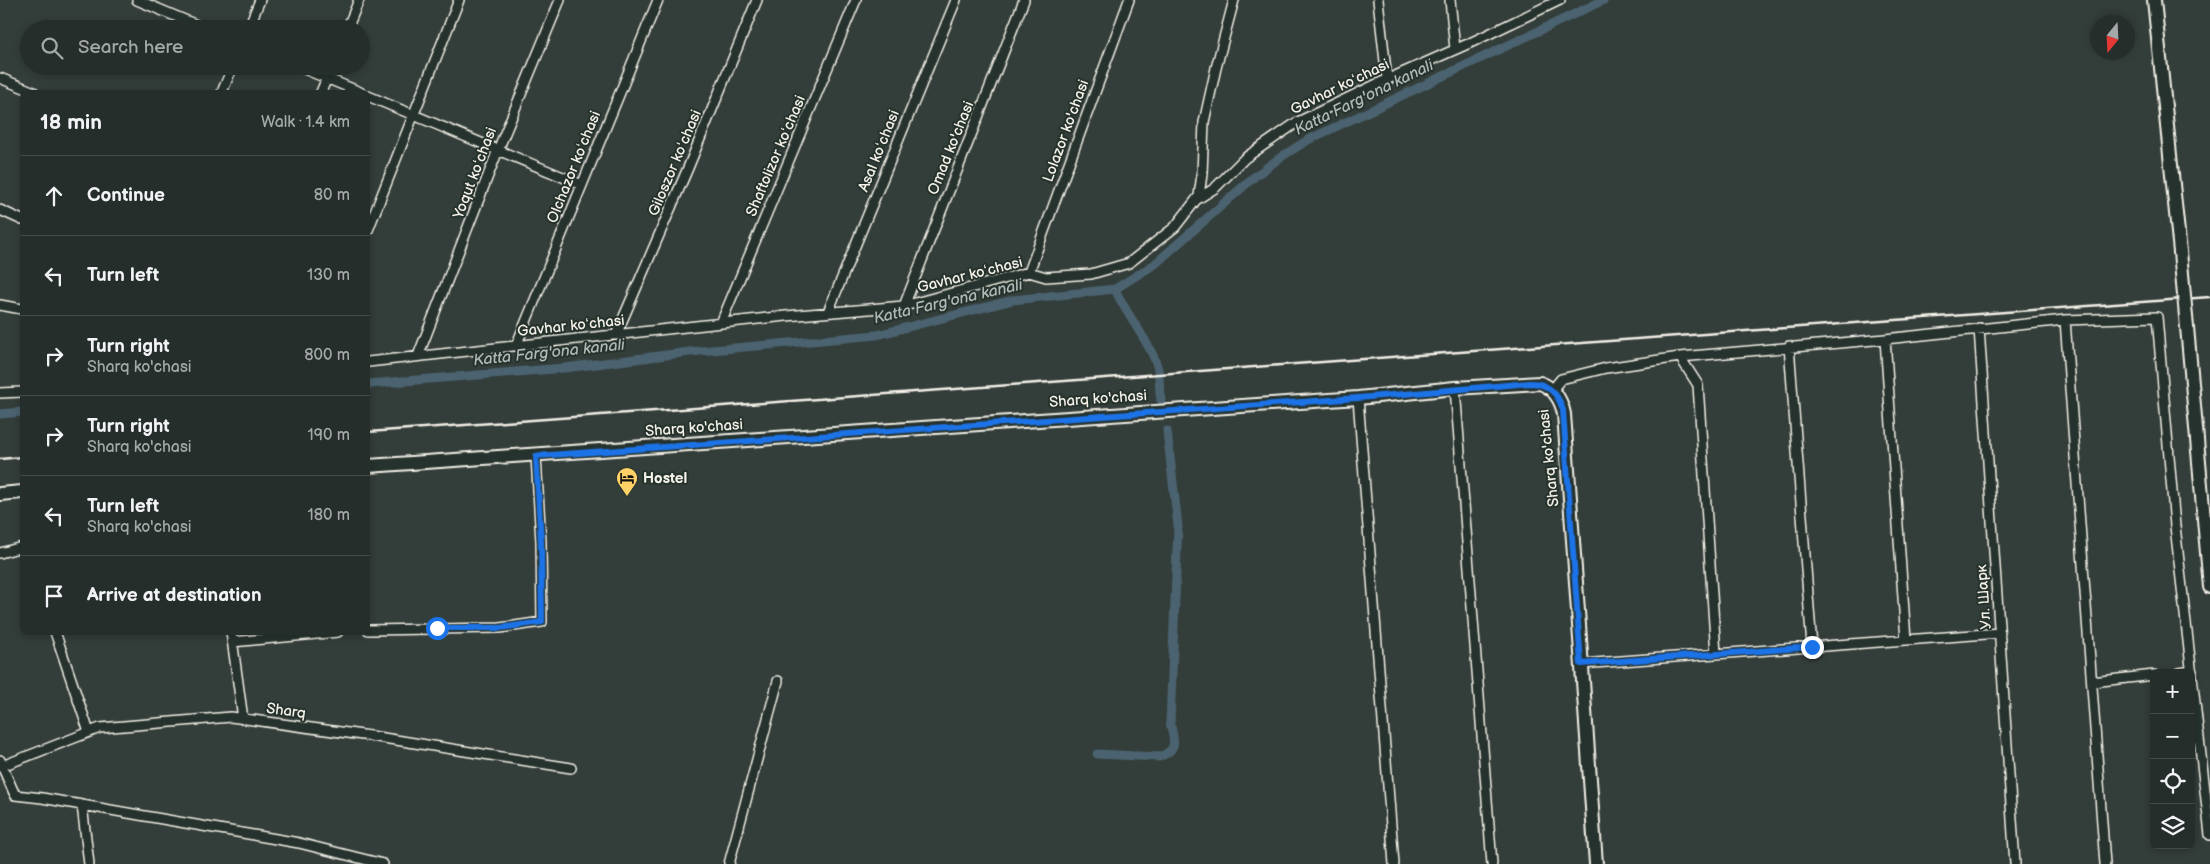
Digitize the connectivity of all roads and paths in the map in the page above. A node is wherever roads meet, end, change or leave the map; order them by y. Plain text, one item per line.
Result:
1 (137, 0) edge
2 (260, 0) edge
3 (359, 0) edge
4 (459, 0) edge
5 (560, 0) edge
6 (658, 0) edge
7 (757, 0) edge
8 (856, 0) edge
9 (956, 0) edge
10 (1024, 0) edge
11 (1129, 0) edge
12 (1234, 0) edge
13 (1378, 0) edge
14 (1450, 0) edge
15 (1560, 0) edge
16 (2154, 0) edge
17 (185, 20) edge
18 (252, 20) edge
19 (351, 20) edge
20 (1456, 49) junction
21 (229, 75) edge
22 (317, 75) edge
23 (328, 75) edge
24 (0, 78) edge
25 (326, 79) junction
26 (1387, 79) junction
27 (29, 90) edge
28 (223, 90) edge
29 (322, 90) edge
30 (355, 90) edge
31 (370, 97) edge
32 (414, 115) junction
33 (498, 150) junction
34 (582, 185) junction
35 (1196, 200) junction
36 (0, 210) edge
37 (20, 219) edge
38 (370, 225) edge
39 (1029, 272) junction
40 (0, 305) edge
41 (904, 306) junction
42 (20, 309) edge
43 (828, 312) junction
44 (2065, 320) junction
45 (721, 323) junction
46 (1980, 328) junction
47 (616, 335) junction
48 (1885, 339) junction
49 (516, 346) junction
50 (1789, 346) junction
51 (418, 356) junction
52 (1680, 357) junction
53 (370, 362) edge
54 (1455, 388) junction
55 (1552, 390) junction
56 (20, 392) edge
57 (0, 393) edge
58 (1358, 398) junction
59 (536, 456) junction
60 (370, 466) edge
61 (20, 492) edge
62 (0, 494) edge
63 (20, 548) edge
64 (0, 553) edge
65 (2210, 587) edge
66 (370, 630) edge
67 (2000, 633) junction
68 (56, 635) edge
69 (274, 635) edge
70 (231, 637) edge
71 (1906, 640) junction
72 (1812, 647) junction
73 (1716, 654) junction
74 (1581, 664) junction
75 (2192, 669) edge
76 (2150, 676) edge
77 (778, 681) dead end
78 (2092, 682) junction
79 (2195, 698) edge
80 (242, 719) junction
81 (89, 732) junction
82 (1, 764) edge
83 (571, 768) dead end
84 (82, 805) junction
85 (2210, 835) edge
86 (89, 864) edge
87 (383, 864) edge
88 (729, 864) edge
89 (1394, 864) edge
90 (1492, 864) edge
91 (1596, 864) edge
92 (2015, 864) edge
93 (2105, 864) edge

1 - 17 street
2 - 18 street
3 - 19 street
4 - 32 street
5 - 33 street, Yoqut koʻchasi
6 - 34 street, Olchazor koʻchasi
7 - 47 street, Giloszor koʻchasi
8 - 45 street, Shaftolizor koʻchasi
9 - 43 street, Asal koʻchasi
10 - 41 street, Omad ko'chasi
11 - 39 street, Lolazor ko'chasi
12 - 35 street
13 - 26 street
14 - 20 street
15 - 20 street, Gavhar koʻchasi
16 - 65 main road, bridge
20 - 26 street, Gavhar koʻchasi
21 - 28 street
22 - 25 street
23 - 25 street
24 - 27 street
25 - 29 street
25 - 30 street
26 - 35 street, Gavhar koʻchasi
31 - 32 street
32 - 33 street
32 - 38 street
33 - 34 street
33 - 51 street, Yoqut koʻchasi
34 - 49 street, Olchazor koʻchasi
35 - 39 street, Gavhar koʻchasi
36 - 37 street
39 - 41 street, Gavhar koʻchasi
40 - 42 street
41 - 43 street, Gavhar koʻchasi
43 - 45 street, Gavhar koʻchasi
44 - 46 street
44 - 75 street
44 - 78 street
45 - 47 street, Gavhar koʻchasi
46 - 48 street
46 - 67 street, Ул. Шарк
47 - 49 street, Gavhar koʻchasi
48 - 50 street
48 - 71 street
49 - 51 street, Gavhar koʻchasi
50 - 52 street
50 - 72 street
51 - 53 street, Gavhar koʻchasi
52 - 55 street
52 - 73 street
54 - 55 main road, Sharq ko'chasi
54 - 58 main road, Sharq ko'chasi
54 - 90 street
55 - 74 main road, Sharq ko'chasi
56 - 57 street
58 - 59 main road, Sharq ko'chasi
58 - 89 street
59 - 60 main road, Sharq ko'chasi
59 - 66 street
61 - 62 main road
63 - 64 street
67 - 71 street
67 - 92 street, Ул. Шарк
68 - 81 street
69 - 70 street
70 - 80 street
71 - 72 street
72 - 73 street
73 - 74 street
74 - 91 main road, Sharq ko'chasi
76 - 78 street
77 - 88 street
78 - 93 street
79 - 85 street
80 - 81 street, Sharq
80 - 83 street, Sharq
81 - 82 street, Sharq
82 - 84 street
84 - 86 street
84 - 87 street

